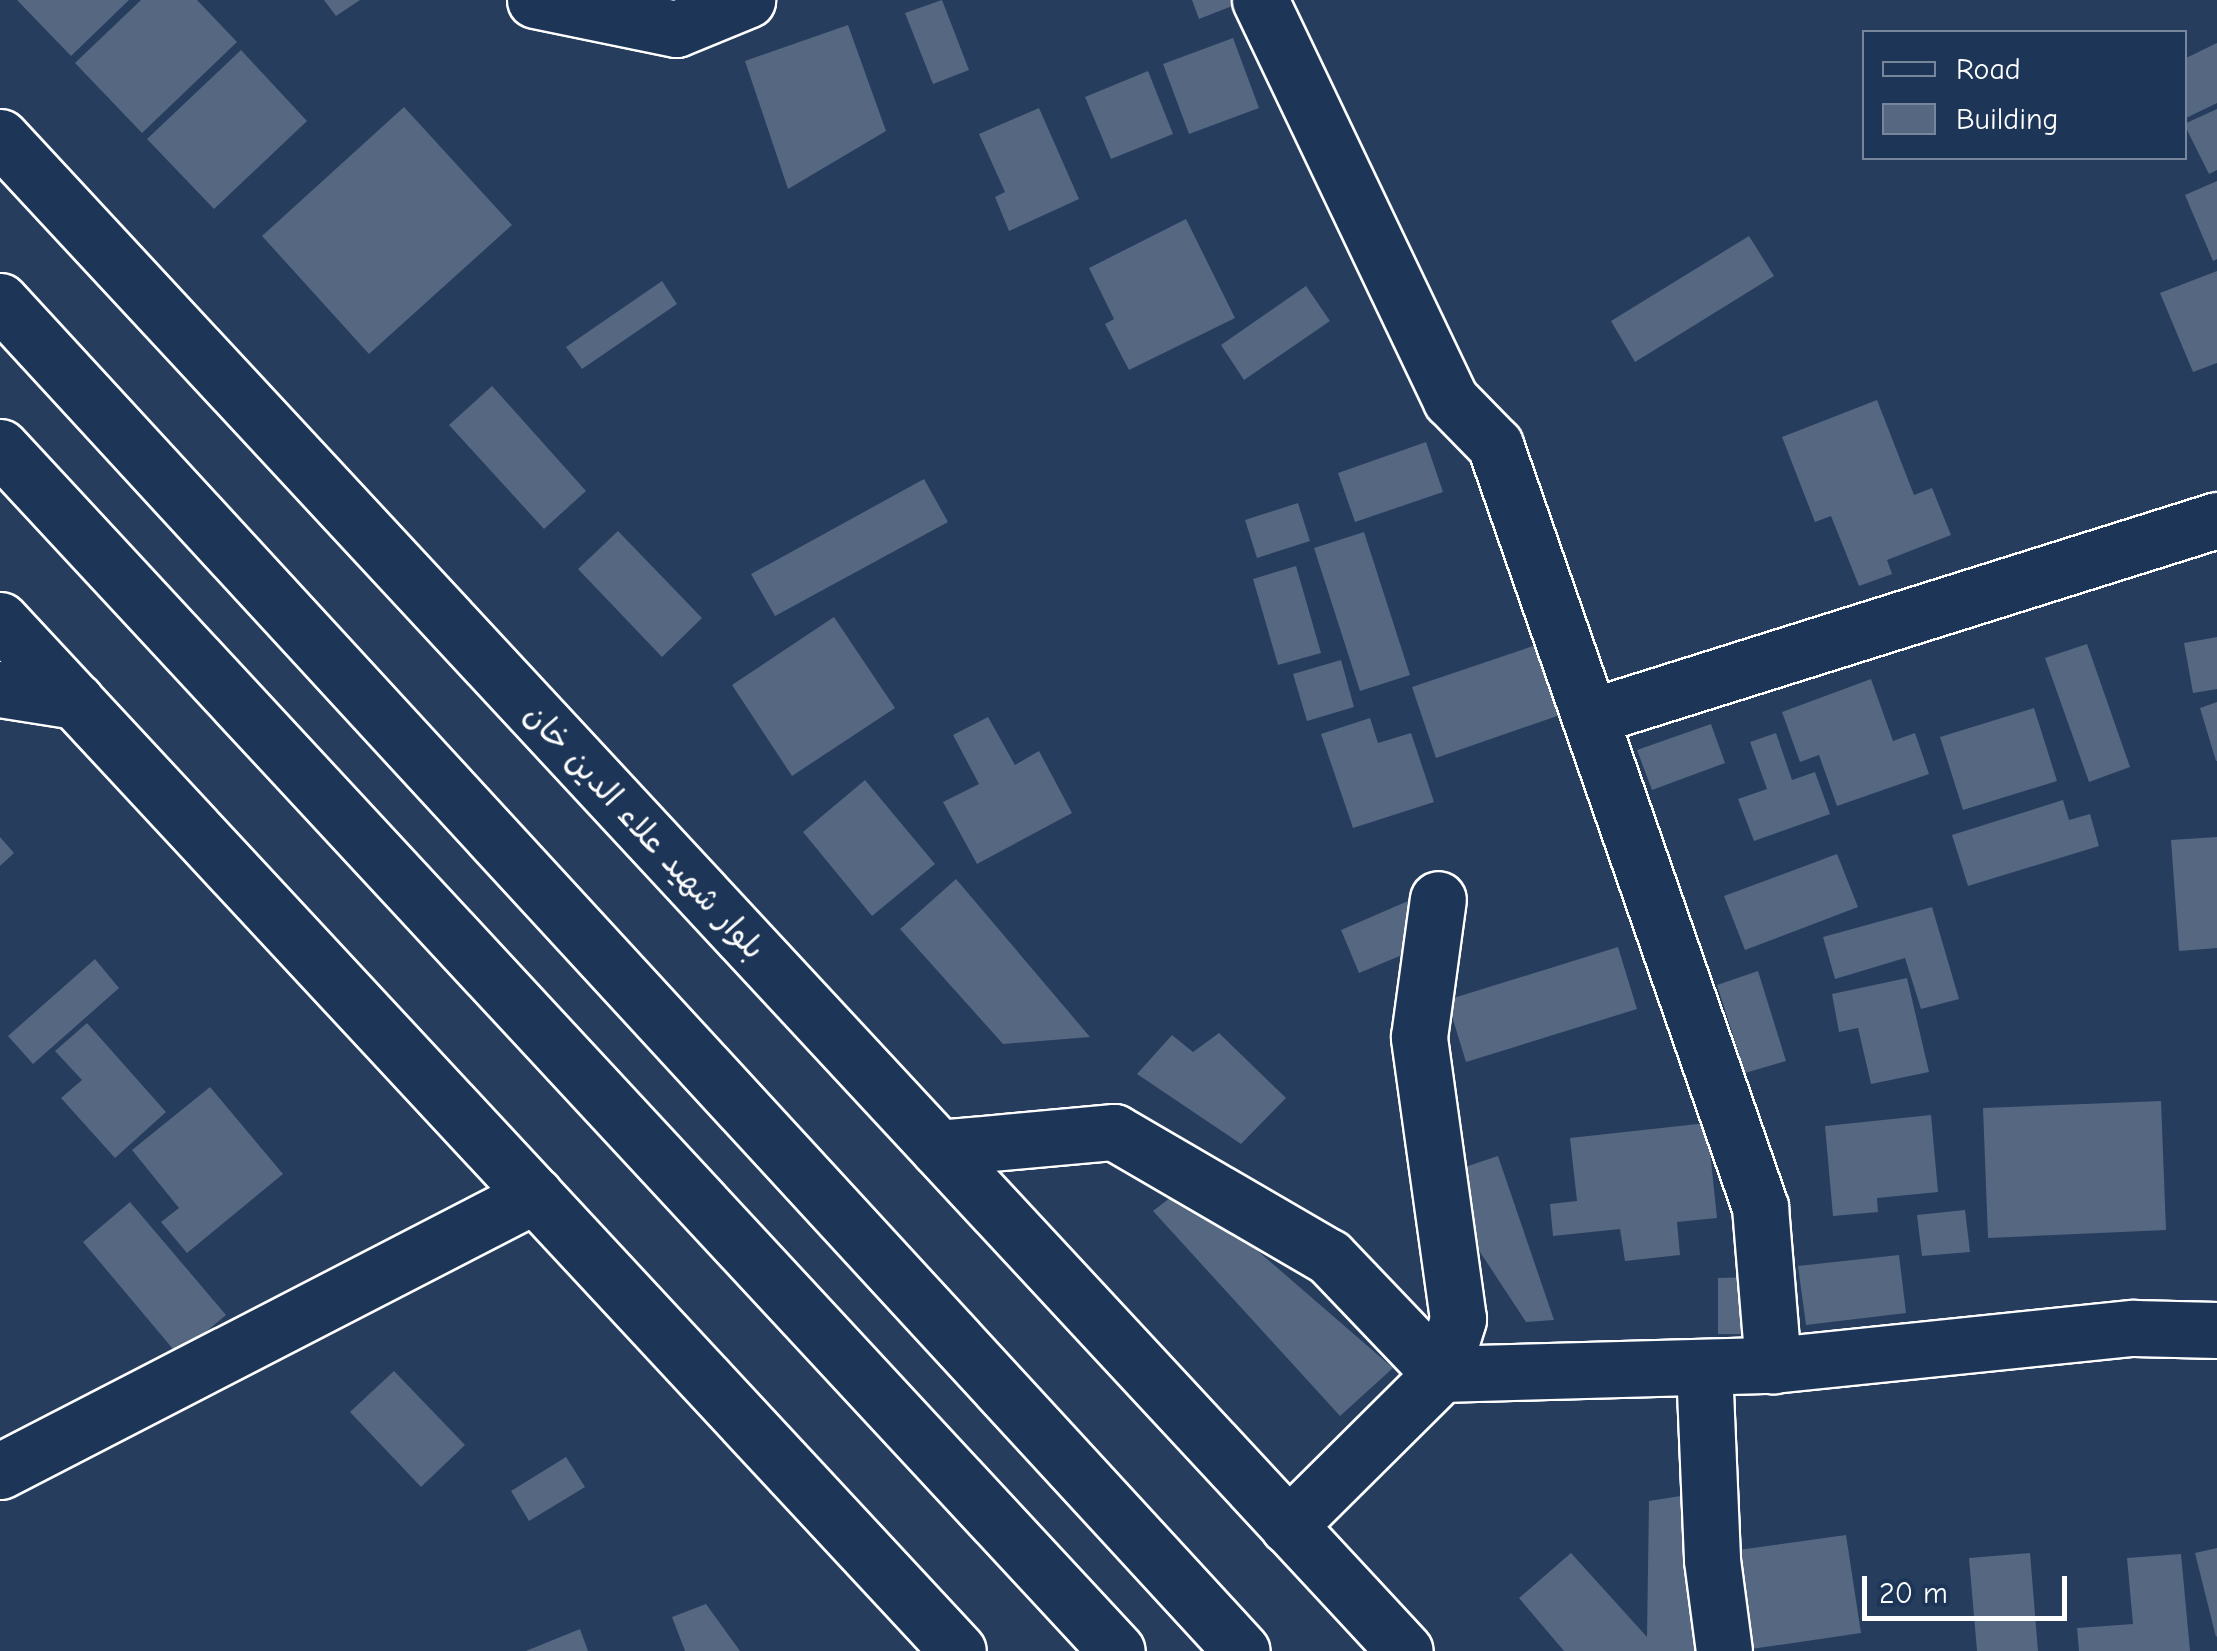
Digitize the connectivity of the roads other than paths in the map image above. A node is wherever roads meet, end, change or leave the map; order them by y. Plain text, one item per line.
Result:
1 (535, 0) edge
2 (747, 0) edge
3 (1260, 0) edge
4 (0, 137) edge
5 (0, 301) edge
6 (0, 448) edge
7 (2217, 520) edge
8 (0, 620) edge
9 (0, 689) edge
10 (76, 701) junction
11 (1593, 716) junction
12 (1438, 898) dead end
13 (938, 1148) junction
14 (534, 1194) junction
15 (2217, 1330) edge
16 (1774, 1365) junction
17 (1704, 1367) junction
18 (1441, 1374) junction
19 (0, 1471) edge
20 (1288, 1526) junction
21 (958, 1651) edge
22 (1117, 1651) edge
23 (1242, 1651) edge
24 (1404, 1651) edge
25 (1724, 1651) edge

1 - 2 main road
3 - 11 main road
4 - 13 main road, بلوار شهید علاء الدین خان
5 - 23 main road
6 - 22 main road
7 - 11 main road
8 - 10 main road
9 - 10 main road
10 - 14 main road
11 - 16 main road
12 - 18 main road
13 - 18 main road
13 - 20 main road, بلوار شهید علاء الدین خان
14 - 19 main road
14 - 21 main road
15 - 16 main road
16 - 17 main road
17 - 18 main road
17 - 25 main road
18 - 20 main road
20 - 24 main road, بلوار شهید علاء الدین خان

